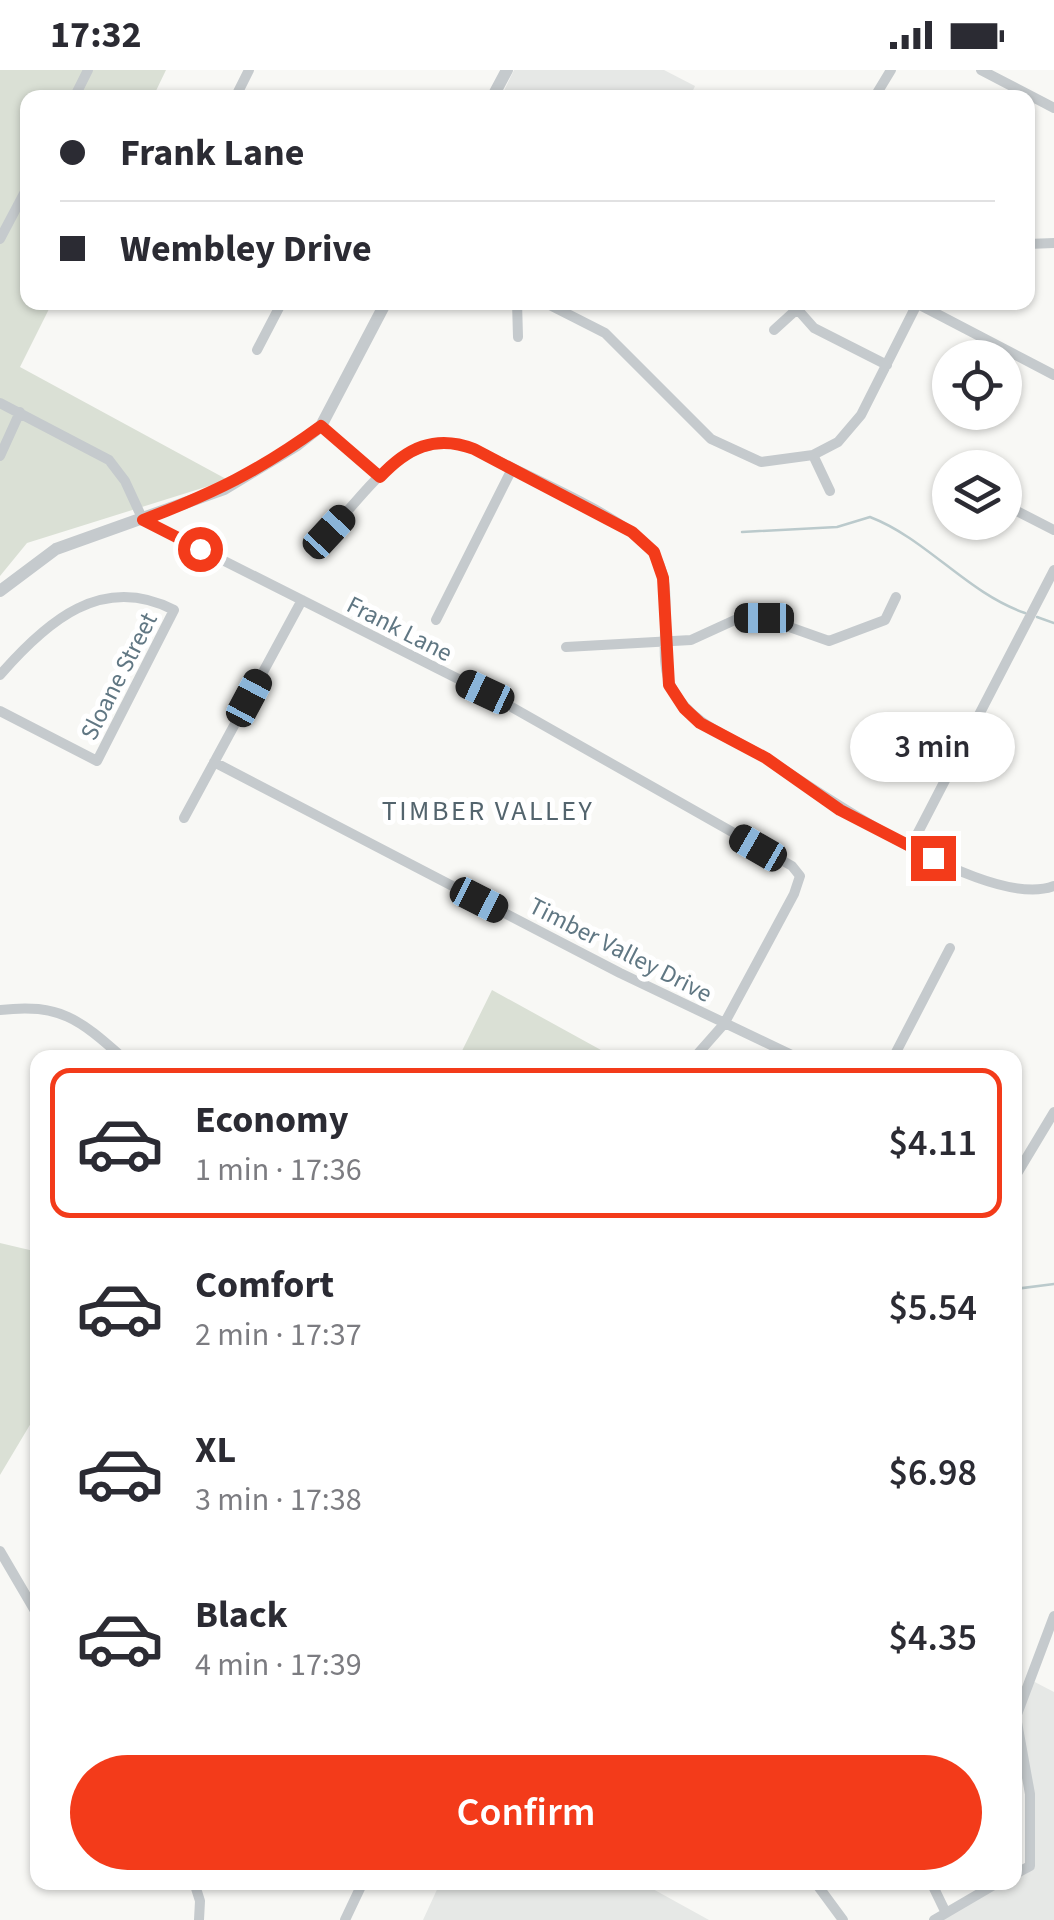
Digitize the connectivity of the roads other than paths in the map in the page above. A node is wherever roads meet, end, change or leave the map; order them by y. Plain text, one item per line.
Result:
1 (981, 70) edge
2 (1019, 90) edge
3 (20, 201) edge
4 (0, 238) edge
5 (278, 310) edge
6 (382, 310) edge
7 (517, 310) edge
8 (559, 310) edge
9 (791, 310) edge
10 (798, 310) edge
11 (914, 310) edge
12 (931, 310) edge
13 (774, 330) dead end
14 (518, 337) dead end
15 (257, 350) dead end
16 (887, 365) junction
17 (1054, 375) edge
18 (0, 403) edge
19 (20, 412) junction
20 (321, 426) junction
21 (813, 455) junction
22 (0, 456) edge
23 (512, 469) junction
24 (380, 477) junction
25 (830, 491) dead end
26 (1022, 513) edge
27 (143, 520) junction
28 (1054, 530) edge
29 (329, 532) dead end
30 (1054, 570) edge
31 (0, 591) edge
32 (896, 598) dead end
33 (302, 600) junction
34 (436, 620) dead end
35 (667, 642) junction
36 (566, 647) dead end
37 (0, 675) edge
38 (0, 712) edge
39 (214, 762) junction
40 (184, 818) dead end
41 (911, 846) junction
42 (1054, 886) edge
43 (950, 948) dead end
44 (0, 1010) edge
45 (724, 1024) junction
46 (113, 1050) edge
47 (701, 1050) edge
48 (781, 1050) edge
49 (897, 1050) edge
50 (1054, 1112) edge
51 (1022, 1160) edge
52 (0, 1551) edge
53 (30, 1602) edge
54 (1054, 1616) edge
55 (1022, 1701) edge
56 (1022, 1750) edge
57 (1022, 1870) edge
58 (197, 1890) edge
59 (358, 1890) edge
60 (820, 1890) edge
61 (935, 1890) edge
62 (983, 1890) edge
63 (944, 1911) junction
64 (198, 1920) edge
65 (345, 1920) edge
66 (843, 1920) edge
67 (934, 1920) edge

1 - 2 street
3 - 4 street
5 - 15 street
6 - 20 street
7 - 14 street
8 - 21 street
9 - 13 street
10 - 16 street
11 - 16 street
12 - 17 street
16 - 21 street
18 - 19 street
19 - 22 street
19 - 27 street
20 - 24 street
20 - 27 street
21 - 25 street
23 - 24 street
23 - 34 street
23 - 35 street
24 - 29 street
26 - 28 street
27 - 31 street
27 - 33 street, Frank Lane
30 - 41 street
32 - 35 street
33 - 39 street
33 - 45 street, Frank Lane
35 - 36 street
35 - 41 street
37 - 38 street, Sloane Street
39 - 40 street
39 - 45 street, Timber Valley Drive
41 - 42 street
43 - 49 street
44 - 46 street
45 - 47 street
45 - 48 street, Timber Valley Drive
50 - 51 street
52 - 53 street
54 - 55 street
56 - 57 street
58 - 64 street
59 - 65 street
60 - 66 street
61 - 63 street
62 - 63 street
63 - 67 street

